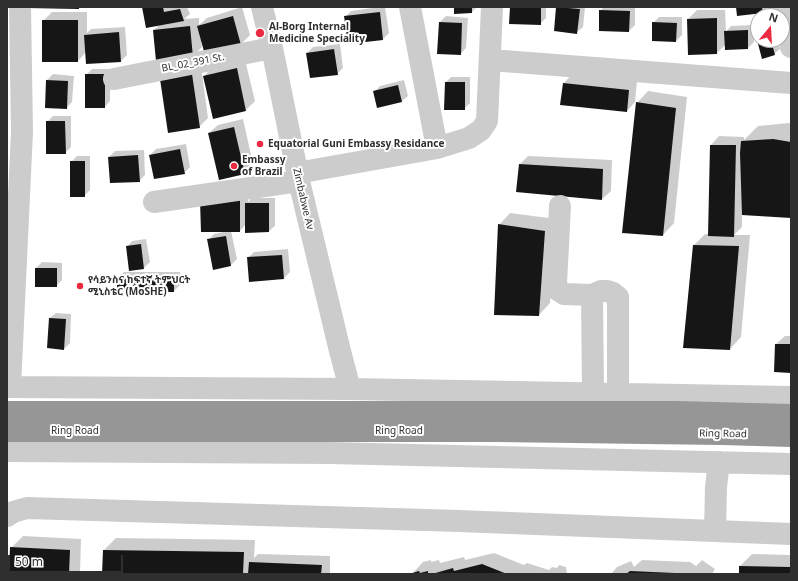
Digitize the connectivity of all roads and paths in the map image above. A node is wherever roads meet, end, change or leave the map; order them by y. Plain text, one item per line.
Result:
1 (20, 7) edge
2 (262, 7) edge
3 (410, 7) edge
4 (492, 7) edge
5 (784, 7) edge
6 (791, 47) edge
7 (272, 48) junction
8 (490, 60) junction
9 (114, 79) dead end
10 (791, 83) edge
11 (437, 148) junction
12 (298, 177) junction
13 (154, 202) dead end
14 (560, 206) dead end
15 (12, 211) edge
16 (592, 295) junction
17 (9, 387) edge
18 (350, 389) junction
19 (593, 393) junction
20 (618, 394) junction
21 (791, 397) edge
22 (7, 412) edge
23 (791, 415) edge
24 (7, 431) edge
25 (791, 436) edge
26 (7, 451) edge
27 (719, 462) junction
28 (791, 464) edge
29 (7, 516) edge
30 (715, 531) junction
31 (791, 534) edge

1 - 15 street
2 - 7 street, Zimbabwe Av
3 - 11 street
4 - 8 street
5 - 6 street
7 - 9 street, BL_02_391 St.
7 - 12 street, Zimbabwe Av
8 - 10 street
8 - 11 street
11 - 12 street
12 - 13 street
12 - 18 street, Zimbabwe Av
14 - 16 street
15 - 17 street
16 - 19 street
16 - 20 street
17 - 18 street
18 - 19 street
19 - 20 street
20 - 21 street
22 - 23 highway, Ring Road
24 - 25 highway, Ring Road
26 - 27 street
27 - 28 street
27 - 30 street
29 - 30 street
30 - 31 street

